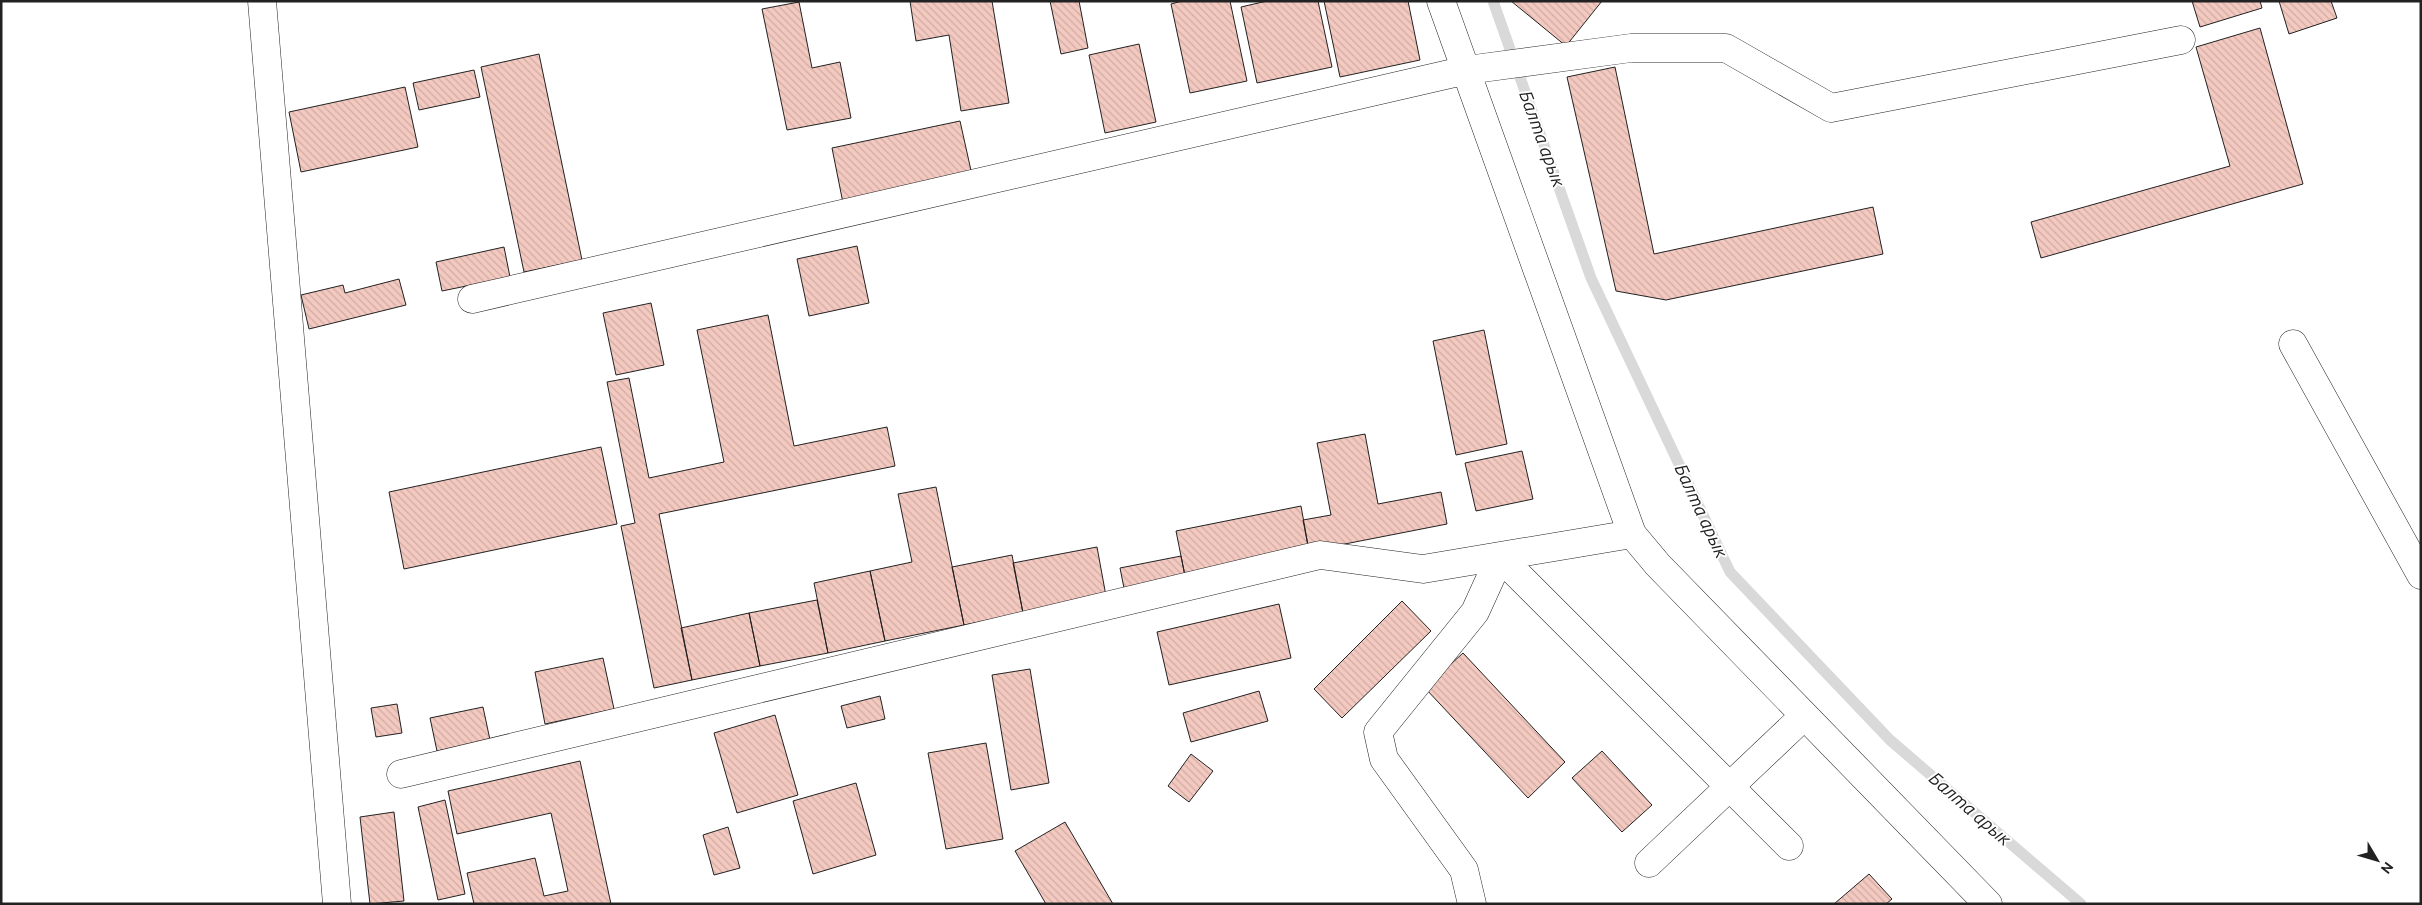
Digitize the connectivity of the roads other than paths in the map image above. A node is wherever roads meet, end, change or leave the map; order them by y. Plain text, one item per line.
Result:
1 (262, 1) edge
2 (1441, 1) edge
3 (2181, 40) dead end
4 (1467, 70) junction
5 (472, 298) dead end
6 (2293, 344) dead end
7 (1632, 534) junction
8 (1500, 557) junction
9 (2421, 575) edge
10 (1804, 716) junction
11 (401, 774) dead end
12 (1789, 846) dead end
13 (1650, 863) dead end
14 (1980, 901) edge
15 (337, 904) edge
16 (1472, 904) edge

1 - 15 street
2 - 4 street
3 - 4 street
4 - 5 street
4 - 7 street
6 - 9 street
7 - 8 street
7 - 10 street
8 - 11 street
8 - 12 street
8 - 16 street
10 - 13 street
10 - 14 street

